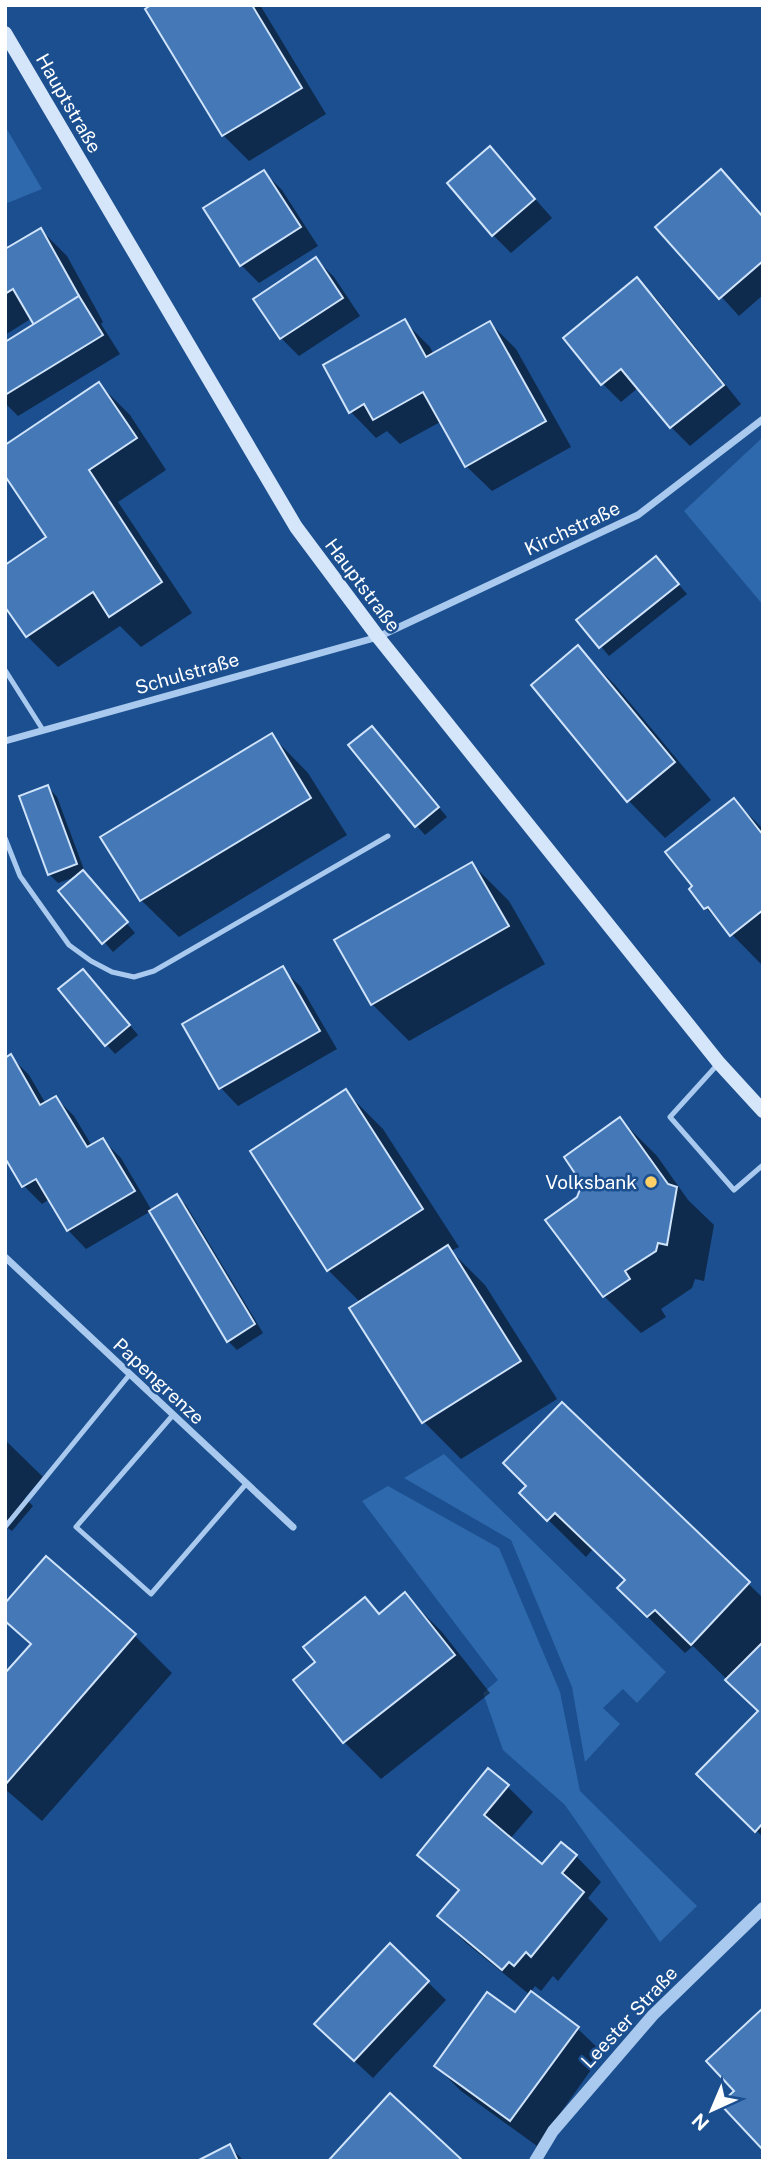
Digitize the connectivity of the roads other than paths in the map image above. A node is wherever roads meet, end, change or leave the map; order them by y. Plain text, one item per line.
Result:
1 (5, 33) edge
2 (763, 419) edge
3 (378, 637) junction
4 (5, 670) edge
5 (43, 730) junction
6 (5, 741) edge
7 (387, 836) dead end
8 (5, 838) edge
9 (719, 1063) junction
10 (763, 1111) edge
11 (763, 1165) edge
12 (5, 1257) edge
13 (130, 1374) junction
14 (173, 1415) junction
15 (246, 1484) junction
16 (5, 1527) edge
17 (293, 1527) dead end
18 (763, 1908) edge
19 (535, 2161) edge

1 - 3 main road, Hauptstraße
2 - 3 street, Kirchstraße
3 - 5 street, Schulstraße
3 - 9 main road, Hauptstraße
4 - 5 lane
5 - 6 street, Schulstraße
7 - 8 lane
9 - 10 main road, Hauptstraße
9 - 11 lane
12 - 13 street, Papengrenze
13 - 14 street, Papengrenze
13 - 16 lane
14 - 15 street, Papengrenze
14 - 15 lane
15 - 17 street, Papengrenze
18 - 19 street, Leester Straße

